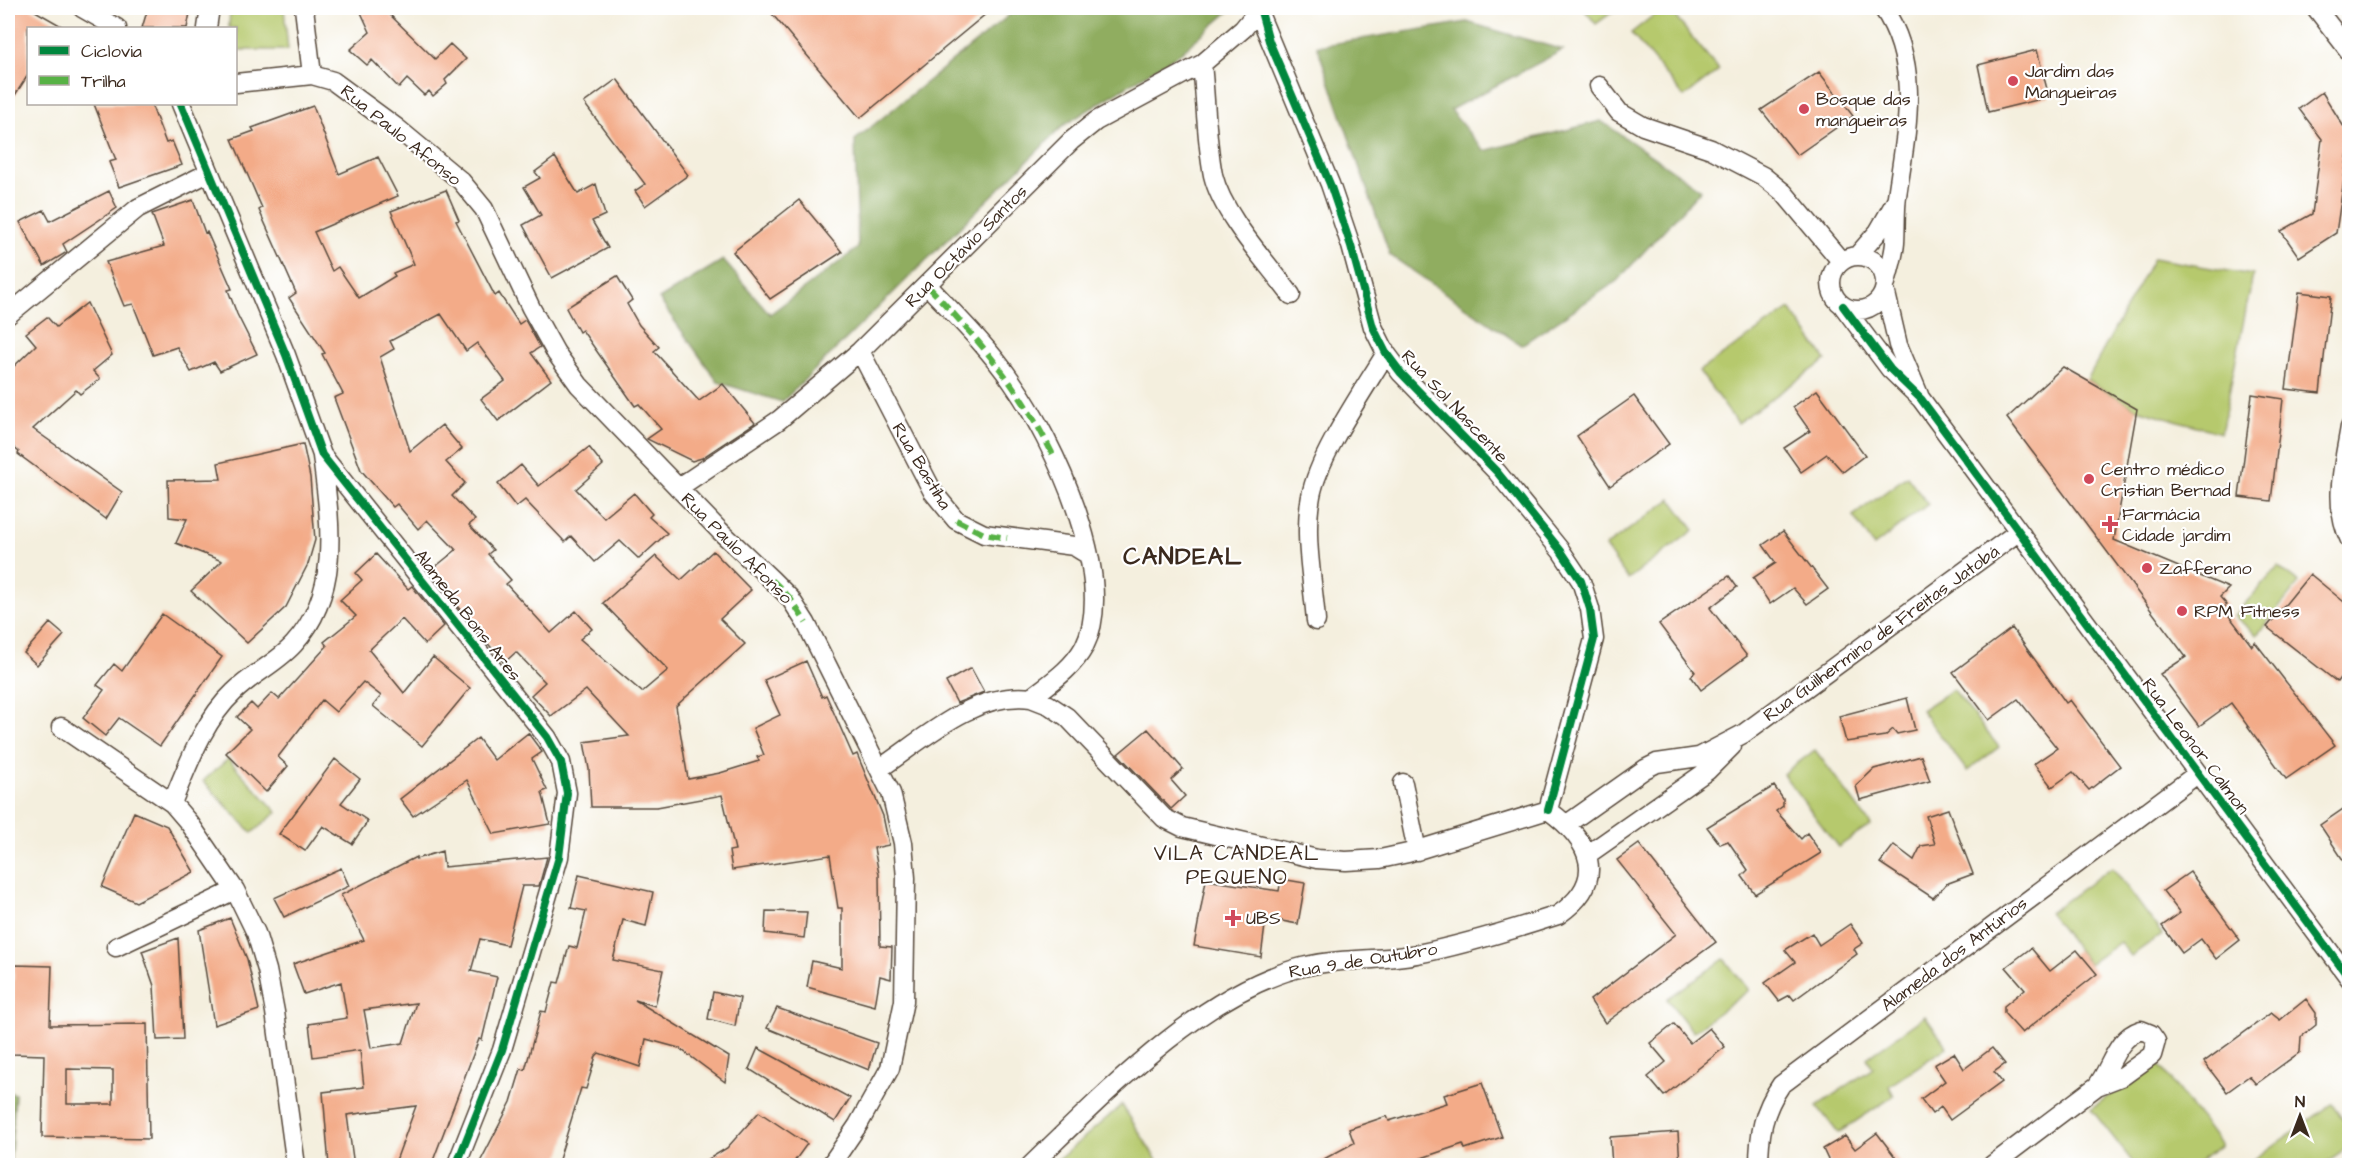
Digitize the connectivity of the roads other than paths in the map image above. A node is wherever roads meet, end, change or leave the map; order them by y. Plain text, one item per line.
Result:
1 (82, 8) edge
2 (210, 8) edge
3 (304, 8) edge
4 (1883, 8) edge
5 (2316, 8) edge
6 (1259, 9) edge
7 (115, 27) edge
8 (207, 27) edge
9 (2349, 52) edge
10 (1202, 64) junction
11 (312, 75) junction
12 (237, 83) edge
13 (1599, 86) dead end
14 (181, 105) edge
15 (208, 173) junction
16 (1896, 199) junction
17 (1849, 259) junction
18 (928, 286) junction
19 (1885, 286) junction
20 (1291, 295) dead end
21 (1843, 306) junction
22 (8, 315) edge
23 (860, 351) junction
24 (1386, 352) junction
25 (1921, 399) junction
26 (2349, 430) edge
27 (322, 455) junction
28 (678, 488) junction
29 (2018, 532) junction
30 (2349, 540) edge
31 (1088, 554) junction
32 (1316, 621) dead end
33 (1031, 698) junction
34 (61, 727) dead end
35 (1743, 734) junction
36 (879, 769) junction
37 (2197, 774) junction
38 (1403, 783) dead end
39 (172, 803) junction
40 (1548, 810) junction
41 (1567, 824) junction
42 (1417, 851) junction
43 (1587, 855) junction
44 (235, 890) junction
45 (116, 947) dead end
46 (2349, 979) edge
47 (2097, 1086) dead end
48 (296, 1166) edge
49 (456, 1166) edge
50 (830, 1166) edge
51 (1030, 1166) edge
52 (1759, 1166) edge
53 (1991, 1166) edge

1 - 7 street
2 - 8 street
3 - 11 street
4 - 16 street
5 - 9 street
6 - 10 street, Rua Octávio Santos
6 - 24 street, Rua Sol Nascente
10 - 18 street, Rua Octávio Santos
10 - 20 street
11 - 12 street
11 - 28 street, Rua Paulo Afonso
13 - 17 street
14 - 15 street, Alameda Bons Ares
15 - 22 street
15 - 27 street, Alameda Bons Ares
16 - 17 street
16 - 19 street
17 - 19 street
17 - 21 street
18 - 23 street, Rua Octávio Santos
18 - 31 street
19 - 21 street
19 - 25 street
21 - 25 street
23 - 28 street, Rua Octávio Santos
23 - 31 street, Rua Bastíha
24 - 32 street
24 - 40 street, Rua Sol Nascente
25 - 29 street, Rua Leonor Calmon
26 - 30 street
27 - 39 street
27 - 49 street, Alameda Bons Ares
28 - 36 street, Rua Paulo Afonso
29 - 35 street, Rua Guilhermino de Freitas Jatobá
29 - 37 street, Rua Leonor Calmon
31 - 33 street
33 - 36 street
33 - 42 street
34 - 39 street
35 - 41 street, Rua Guilhermino de Freitas Jatobá
35 - 43 street, Rua Guilhermino de Freitas Jatobá
36 - 50 street, Rua Paulo Afonso
37 - 46 street, Rua Leonor Calmon
37 - 52 street, Alameda dos Antúrios
38 - 42 street
39 - 44 street
40 - 41 street
40 - 42 street
41 - 43 street
43 - 51 street, Rua 9 de Outubro
44 - 45 street
44 - 48 street
47 - 53 street

